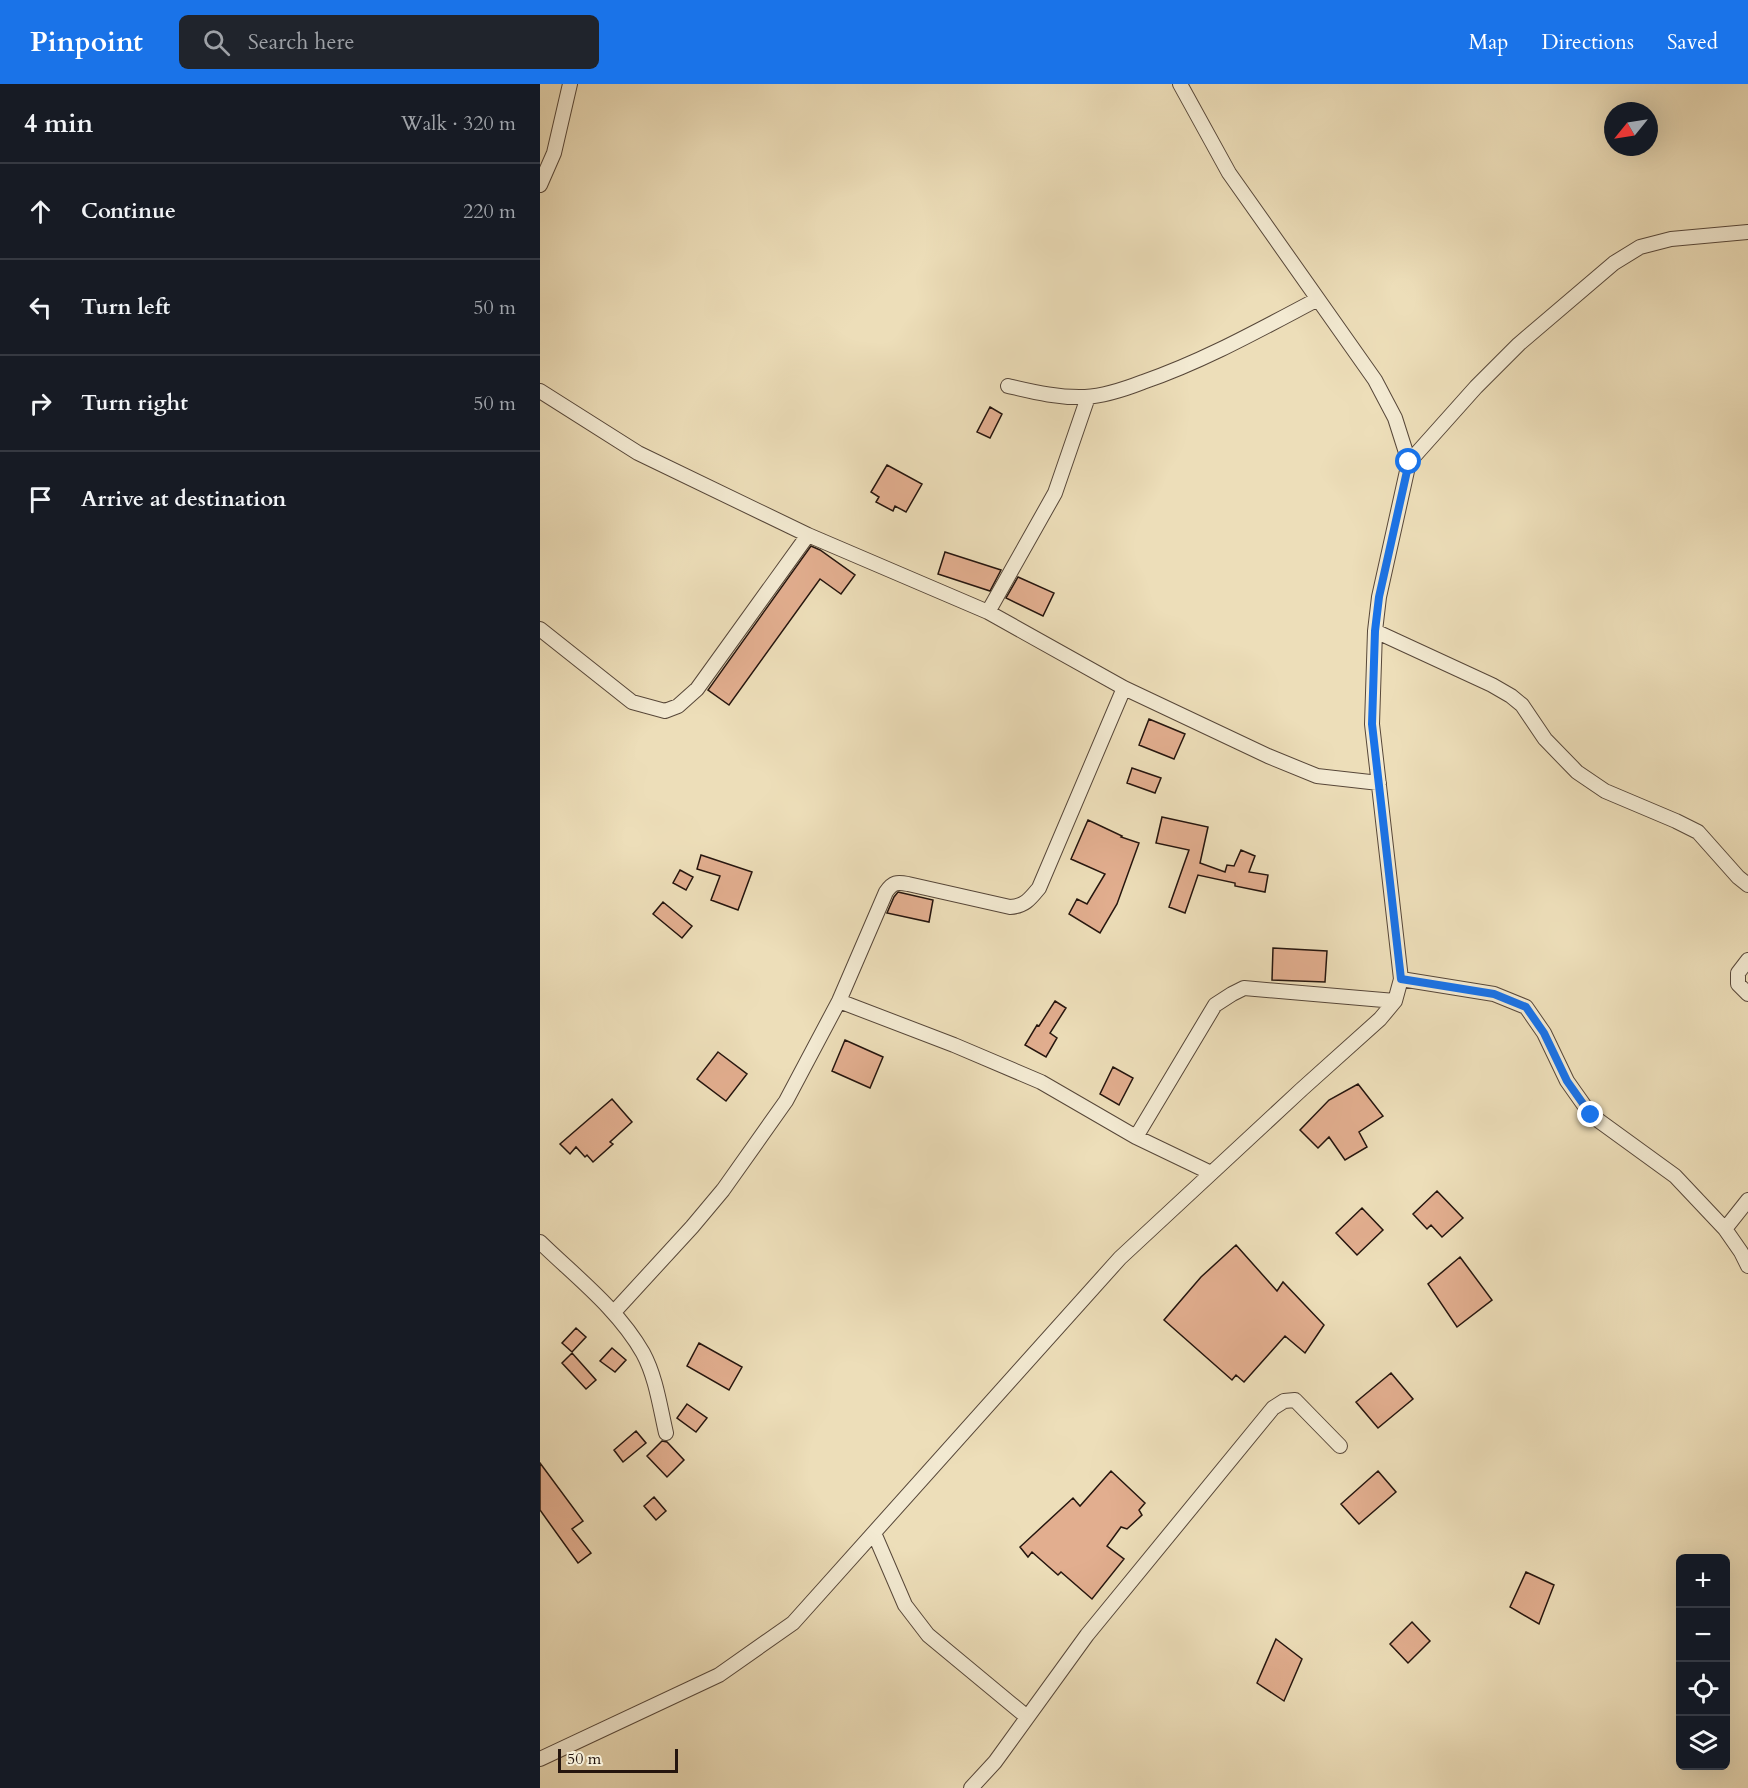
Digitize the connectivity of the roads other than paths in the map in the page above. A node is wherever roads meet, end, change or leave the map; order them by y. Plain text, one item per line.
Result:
1 (570, 84) edge
2 (1180, 84) edge
3 (540, 185) edge
4 (1748, 232) edge
5 (1318, 299) junction
6 (1008, 386) dead end
7 (540, 391) edge
8 (1088, 397) junction
9 (1409, 462) junction
10 (808, 535) junction
11 (988, 612) junction
12 (540, 629) edge
13 (1375, 631) junction
14 (1124, 688) junction
15 (1379, 783) junction
16 (1748, 885) edge
17 (1748, 960) edge
18 (1401, 979) junction
19 (1748, 994) edge
20 (839, 1001) junction
21 (1395, 1001) junction
22 (1136, 1137) junction
23 (1211, 1173) junction
24 (1748, 1200) edge
25 (1725, 1228) junction
26 (540, 1242) edge
27 (1745, 1251) edge
28 (1748, 1266) edge
29 (614, 1312) junction
30 (666, 1433) dead end
31 (1340, 1446) dead end
32 (874, 1533) junction
33 (1027, 1717) junction
34 (540, 1759) edge
35 (971, 1788) edge

1 - 3 street
2 - 5 street
4 - 9 street
5 - 8 street
5 - 9 street
6 - 8 street
7 - 10 street
8 - 11 street
9 - 13 street
10 - 11 street
10 - 12 street
11 - 14 street
13 - 15 street
13 - 16 street
14 - 15 street
14 - 20 street
15 - 18 street
17 - 19 street
18 - 21 street
18 - 25 street
20 - 22 street
20 - 29 street
21 - 22 street
21 - 23 street
22 - 23 street
23 - 32 street
24 - 25 street
25 - 27 street
26 - 29 street
27 - 28 street
29 - 30 street
31 - 33 street
32 - 33 street
32 - 34 street
33 - 35 street

